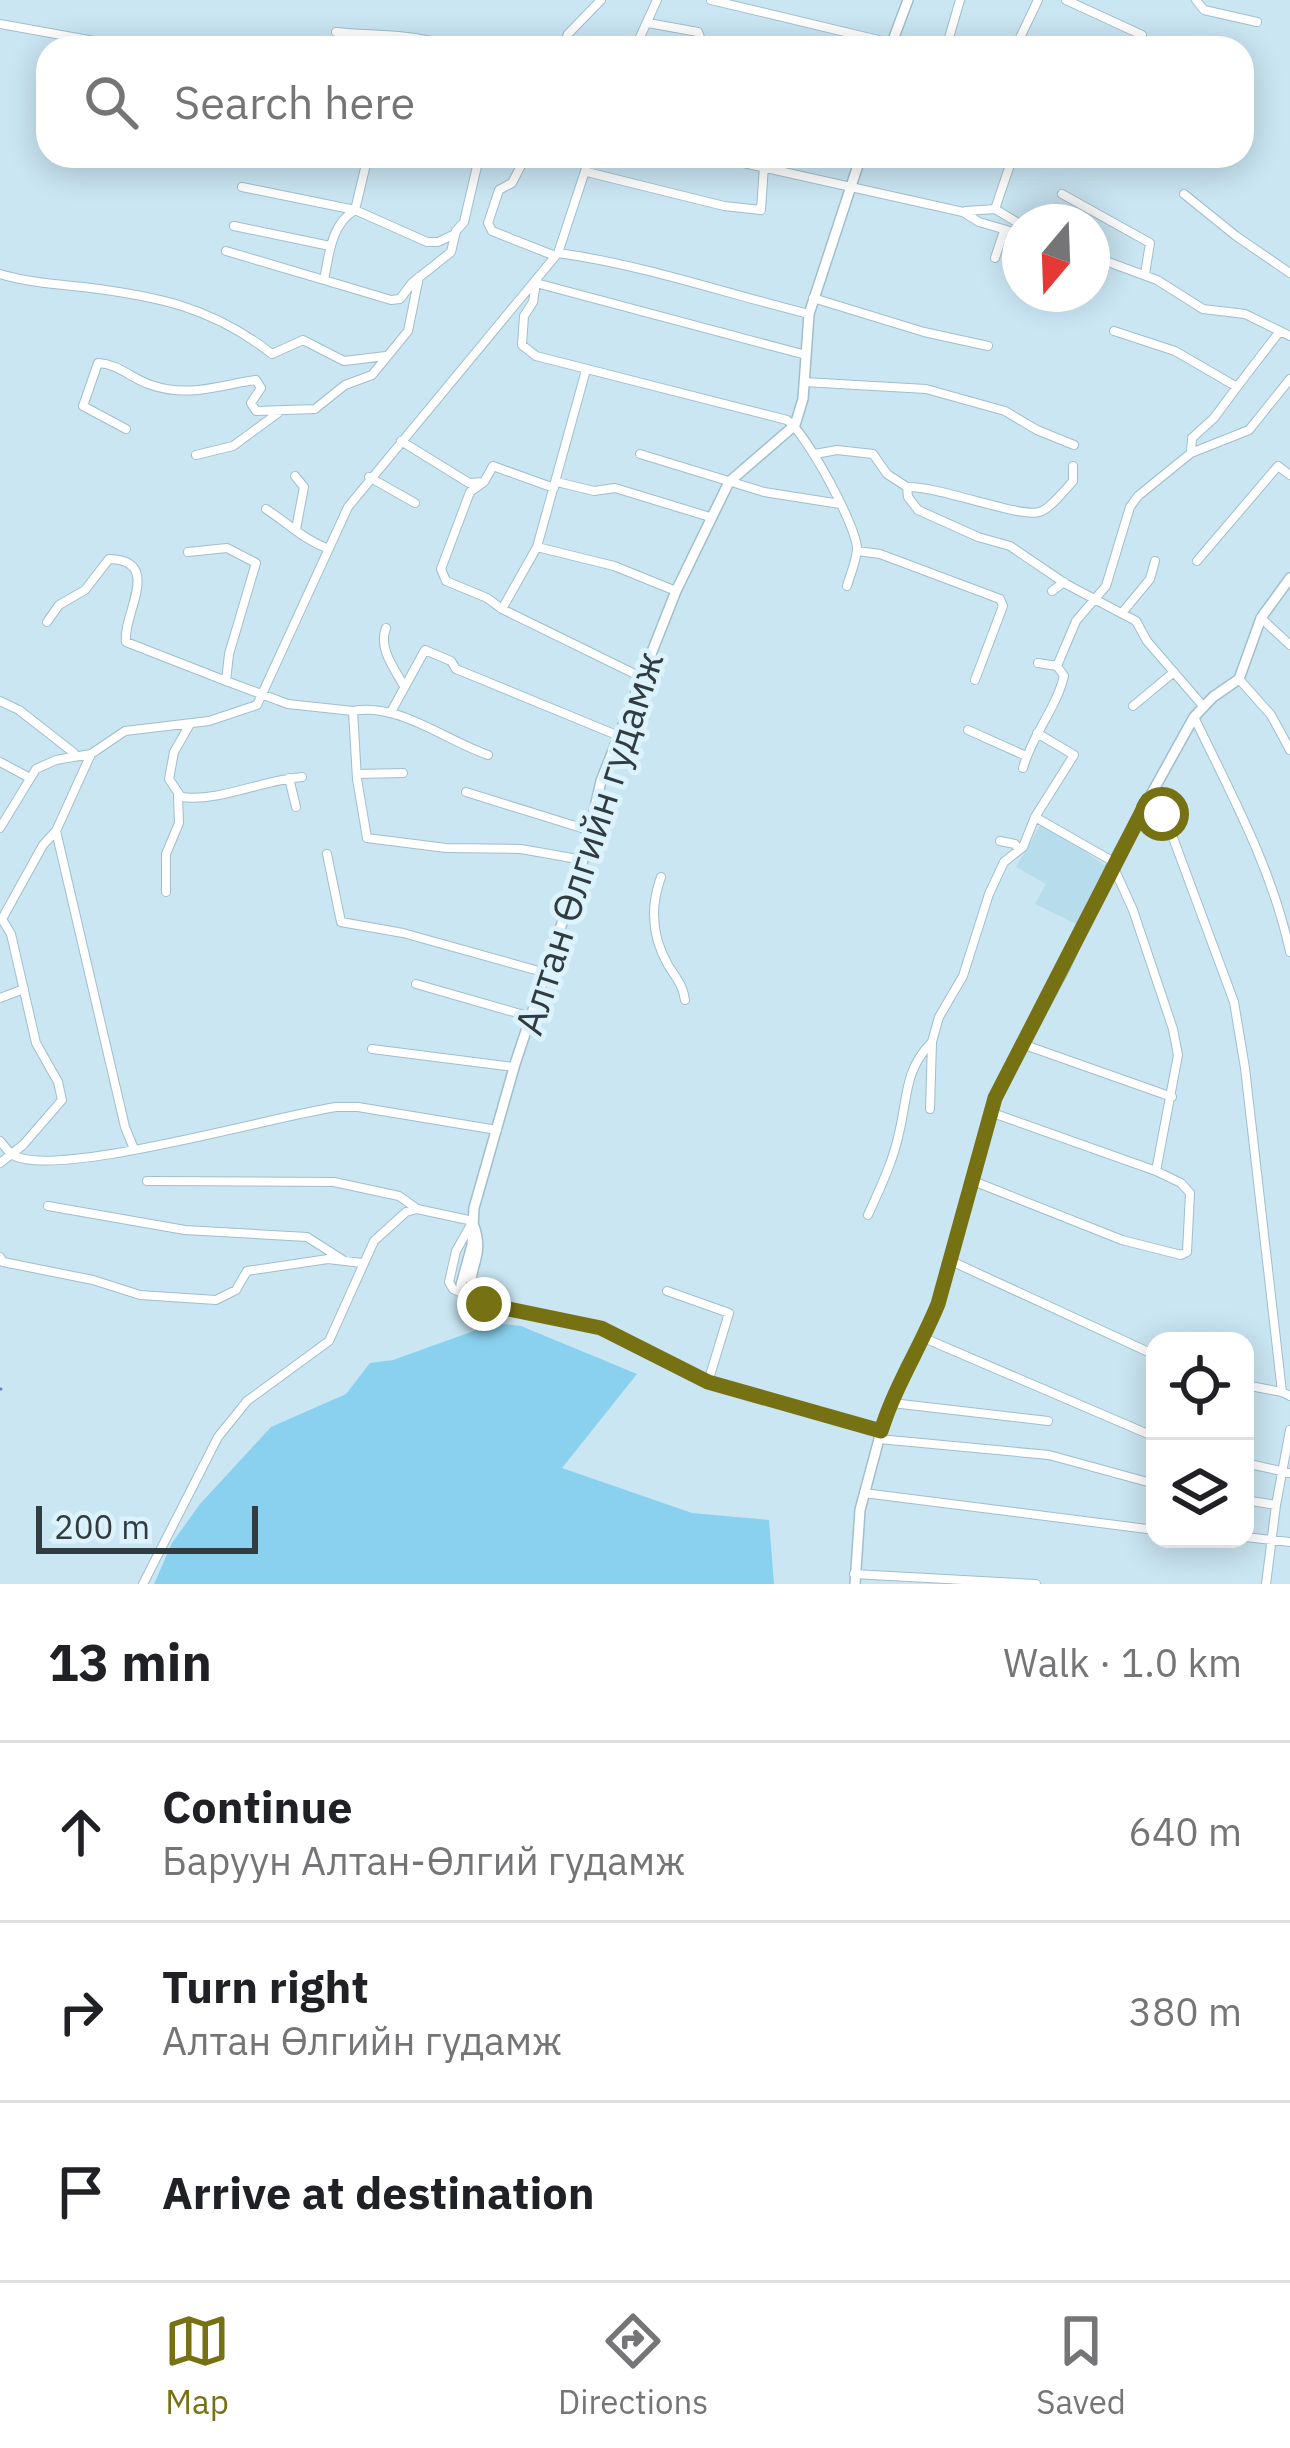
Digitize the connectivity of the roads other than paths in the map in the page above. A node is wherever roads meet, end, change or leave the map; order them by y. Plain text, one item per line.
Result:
1 (601, 0) edge
2 (657, 0) edge
3 (711, 0) edge
4 (908, 0) edge
5 (960, 0) edge
6 (1038, 0) edge
7 (1066, 0) edge
8 (1196, 0) edge
9 (649, 22) junction
10 (1257, 22) dead end
11 (0, 24) edge
12 (336, 32) dead end
13 (1142, 35) dead end
14 (66, 36) edge
15 (372, 36) edge
16 (567, 36) edge
17 (641, 36) edge
18 (700, 36) edge
19 (852, 36) edge
20 (895, 36) edge
21 (950, 36) edge
22 (1021, 36) edge
23 (365, 168) edge
24 (477, 168) edge
25 (520, 168) edge
26 (588, 168) edge
27 (764, 168) edge
28 (773, 168) edge
29 (857, 168) edge
30 (1009, 168) edge
31 (587, 172) junction
32 (852, 185) junction
33 (242, 187) dead end
34 (1062, 194) dead end
35 (1184, 194) dead end
36 (995, 209) junction
37 (355, 210) junction
38 (963, 212) junction
39 (1002, 213) edge
40 (234, 226) dead end
41 (1002, 230) edge
42 (455, 234) junction
43 (1002, 237) edge
44 (330, 246) junction
45 (226, 251) dead end
46 (556, 255) junction
47 (995, 258) dead end
48 (1110, 262) edge
49 (1290, 273) edge
50 (0, 274) edge
51 (1145, 274) junction
52 (418, 277) junction
53 (324, 280) junction
54 (536, 284) junction
55 (813, 298) junction
56 (809, 314) junction
57 (1114, 331) dead end
58 (1280, 331) junction
59 (1290, 336) edge
60 (988, 346) dead end
61 (806, 355) junction
62 (388, 356) junction
63 (586, 370) junction
64 (1290, 380) edge
65 (804, 382) junction
66 (1237, 387) junction
67 (279, 412) junction
68 (796, 425) junction
69 (126, 429) dead end
70 (401, 441) junction
71 (1074, 445) dead end
72 (1191, 453) junction
73 (640, 454) dead end
74 (815, 454) junction
75 (196, 455) dead end
76 (1072, 466) dead end
77 (1290, 475) edge
78 (295, 476) dead end
79 (369, 477) junction
80 (484, 482) junction
81 (729, 482) junction
82 (555, 485) junction
83 (907, 487) junction
84 (415, 503) dead end
85 (840, 504) junction
86 (266, 509) dead end
87 (710, 517) junction
88 (296, 529) junction
89 (1111, 543) dead end
90 (537, 547) junction
91 (329, 549) junction
92 (857, 550) junction
93 (188, 552) dead end
94 (1116, 555) junction
95 (1155, 561) dead end
96 (1197, 562) dead end
97 (1290, 578) edge
98 (1064, 582) junction
99 (847, 586) dead end
100 (676, 591) junction
101 (1052, 591) dead end
102 (1095, 596) junction
103 (502, 609) junction
104 (1122, 613) junction
105 (1261, 617) junction
106 (47, 622) dead end
107 (386, 628) dead end
108 (1290, 645) edge
109 (1038, 662) dead end
110 (1057, 666) junction
111 (1174, 672) junction
112 (641, 677) junction
113 (1239, 679) junction
114 (975, 680) dead end
115 (226, 681) junction
116 (404, 686) junction
117 (262, 697) junction
118 (0, 701) edge
119 (1132, 706) dead end
120 (1202, 706) junction
121 (353, 711) junction
122 (391, 712) junction
123 (1195, 717) junction
124 (191, 722) junction
125 (968, 730) dead end
126 (1037, 734) junction
127 (619, 736) junction
128 (1290, 750) edge
129 (76, 754) junction
130 (91, 754) junction
131 (488, 755) dead end
132 (1026, 757) junction
133 (0, 762) edge
134 (1023, 768) dead end
135 (403, 773) dead end
136 (357, 774) junction
137 (302, 777) dead end
138 (31, 778) junction
139 (289, 778) junction
140 (466, 792) dead end
141 (178, 795) junction
142 (1148, 800) junction
143 (296, 807) dead end
144 (1036, 817) junction
145 (0, 828) edge
146 (588, 830) junction
147 (56, 831) junction
148 (1000, 841) dead end
149 (1019, 850) junction
150 (327, 854) dead end
151 (584, 860) junction
152 (1113, 864) junction
153 (661, 877) dead end
154 (166, 892) dead end
155 (1, 920) edge
156 (1290, 952) edge
157 (547, 974) junction
158 (416, 984) dead end
159 (24, 989) junction
160 (0, 998) edge
161 (685, 1000) dead end
162 (531, 1017) junction
163 (932, 1042) junction
164 (1022, 1044) junction
165 (372, 1049) dead end
166 (514, 1067) junction
167 (1172, 1097) junction
168 (930, 1109) dead end
169 (991, 1112) junction
170 (497, 1130) junction
171 (0, 1141) edge
172 (134, 1149) junction
173 (13, 1155) junction
174 (0, 1162) edge
175 (1156, 1171) junction
176 (147, 1181) dead end
177 (974, 1181) junction
178 (48, 1206) dead end
179 (417, 1209) junction
180 (868, 1215) dead end
181 (472, 1221) junction
182 (0, 1257) edge
183 (344, 1261) junction
184 (951, 1261) junction
185 (362, 1263) junction
186 (667, 1291) dead end
187 (475, 1299) junction
188 (924, 1339) junction
189 (1146, 1351) edge
190 (708, 1382) junction
191 (1254, 1387) edge
192 (1286, 1394) edge
193 (890, 1402) junction
194 (1048, 1421) dead end
195 (1290, 1430) edge
196 (1146, 1433) edge
197 (880, 1435) junction
198 (1254, 1465) edge
199 (1286, 1472) edge
200 (1146, 1482) edge
201 (864, 1493) junction
202 (1254, 1501) edge
203 (1276, 1505) junction
204 (1146, 1528) edge
205 (1254, 1538) edge
206 (1272, 1539) junction
207 (1290, 1542) edge
208 (854, 1579) edge
209 (143, 1584) edge
210 (1036, 1584) edge
211 (1265, 1584) edge

1 - 16 street
2 - 9 street
3 - 19 street
4 - 20 main road
5 - 21 street
6 - 22 street
7 - 13 street
8 - 10 street
9 - 17 street
9 - 18 street
11 - 14 street
12 - 15 street
23 - 37 street
24 - 42 street
25 - 46 street
26 - 31 street
27 - 31 street
28 - 32 street
29 - 32 main road
30 - 36 street
31 - 46 street
32 - 38 street
32 - 55 main road
33 - 37 street
34 - 51 street
35 - 49 street
36 - 38 street
36 - 39 street
37 - 42 street
37 - 44 street
38 - 41 street
40 - 44 street
42 - 52 street
43 - 47 street
44 - 53 street
45 - 53 street
46 - 54 street
46 - 56 street
48 - 51 street
50 - 62 street
51 - 58 street
52 - 53 street
52 - 62 street
54 - 61 street
54 - 63 street
54 - 70 street
55 - 56 main road
55 - 60 street
56 - 61 main road
57 - 66 street
58 - 59 street
58 - 66 street
61 - 65 main road
62 - 67 street
63 - 68 street
63 - 82 street
64 - 72 street
65 - 68 main road
65 - 71 street
66 - 72 street
67 - 69 street
67 - 75 street
68 - 74 street
68 - 81 main road, Алтан Өлгийн гудамж
70 - 79 street
70 - 80 street
72 - 94 street
73 - 81 street
74 - 83 street
74 - 85 street
76 - 83 street
77 - 96 street
78 - 88 street
79 - 84 street
79 - 91 street
80 - 82 street
80 - 103 street
81 - 85 street
81 - 87 main road, Алтан Өлгийн гудамж
82 - 87 street
82 - 90 street
83 - 98 street
85 - 92 street
86 - 88 street
87 - 100 main road, Алтан Өлгийн гудамж
88 - 91 street
89 - 94 street
90 - 100 street
90 - 103 street
91 - 117 street
92 - 99 street
92 - 114 street
93 - 115 street
94 - 102 street
95 - 104 street
97 - 105 main road
98 - 101 street
98 - 102 street
100 - 112 main road, Алтан Өлгийн гудамж
102 - 104 street
102 - 110 street
103 - 112 street
104 - 111 street
105 - 108 street
105 - 113 main road
106 - 115 street
107 - 116 street
109 - 110 street
110 - 126 street
111 - 119 street
111 - 120 street
112 - 127 main road, Алтан Өлгийн гудамж
113 - 120 main road
113 - 128 street
115 - 117 street
116 - 122 street
116 - 127 street
117 - 121 street
117 - 124 street
118 - 129 street
120 - 123 main road
121 - 122 street
121 - 136 street
122 - 131 street
123 - 142 main road
123 - 156 street
124 - 130 street
124 - 141 street
125 - 132 street
126 - 132 street
126 - 144 street
127 - 146 main road, Алтан Өлгийн гудамж
129 - 130 street
129 - 138 street
130 - 147 street
132 - 134 street
133 - 138 street
135 - 136 street
136 - 151 street
137 - 139 street
138 - 145 street
139 - 141 street
139 - 143 street
140 - 146 street
141 - 154 street
142 - 152 main road
142 - 192 street
144 - 149 street
144 - 152 street
146 - 151 main road, Алтан Өлгийн гудамж
147 - 155 street
147 - 172 street
148 - 149 street
149 - 163 street
150 - 157 street
151 - 157 main road, Алтан Өлгийн гудамж
152 - 164 main road
152 - 167 street
153 - 161 street
155 - 159 street
157 - 162 main road, Алтан Өлгийн гудамж
158 - 162 street
159 - 160 street
159 - 173 street
162 - 166 main road, Алтан Өлгийн гудамж
163 - 168 street
163 - 180 street
164 - 167 street
164 - 169 main road
165 - 166 street
166 - 170 main road, Алтан Өлгийн гудамж
167 - 175 street
169 - 175 street
169 - 177 main road
170 - 172 street
170 - 181 main road, Алтан Өлгийн гудамж
171 - 173 street
172 - 173 street
173 - 174 street
175 - 177 street
176 - 179 street
177 - 184 main road
178 - 183 street
179 - 181 street
179 - 185 street
181 - 187 main road, Алтан Өлгийн гудамж
181 - 187 street
182 - 183 street
183 - 185 street
184 - 188 main road
184 - 189 street
185 - 209 street
186 - 190 street
187 - 190 main road
188 - 193 main road
188 - 196 street
190 - 197 main road
191 - 192 street
193 - 194 street
193 - 197 main road
195 - 199 street
197 - 200 street
197 - 201 main road
198 - 199 street
199 - 203 street
201 - 204 street
201 - 208 main road
202 - 203 street
203 - 206 street
205 - 206 street
206 - 207 street
206 - 211 street
208 - 210 street

